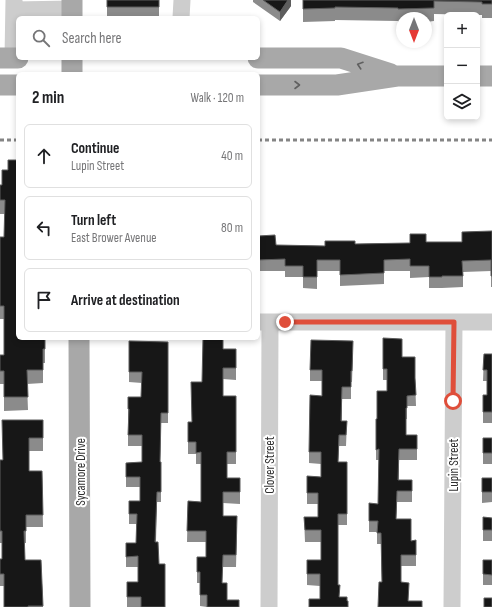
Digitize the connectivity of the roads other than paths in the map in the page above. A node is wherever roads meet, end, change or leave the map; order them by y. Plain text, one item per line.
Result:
1 (14, 5) edge
2 (72, 9) edge
3 (10, 58) edge
4 (260, 58) edge
5 (72, 60) edge
6 (72, 72) edge
7 (398, 76) junction
8 (444, 76) edge
9 (480, 76) edge
10 (492, 76) edge
11 (0, 85) edge
12 (16, 85) edge
13 (260, 85) edge
14 (264, 322) edge
15 (454, 322) junction
16 (492, 322) edge
17 (79, 340) edge
18 (80, 607) edge
19 (269, 607) edge
20 (452, 607) edge

1 - 2 street
1 - 3 street
7 -> 4 main road
5 - 6 main road
7 - 8 main road
13 -> 7 main road
9 - 10 main road
11 - 12 main road
14 - 15 street
14 - 19 street, Clover Street
15 - 16 street
15 - 20 street, Lupin Street
17 - 18 main road, Sycamore Drive

